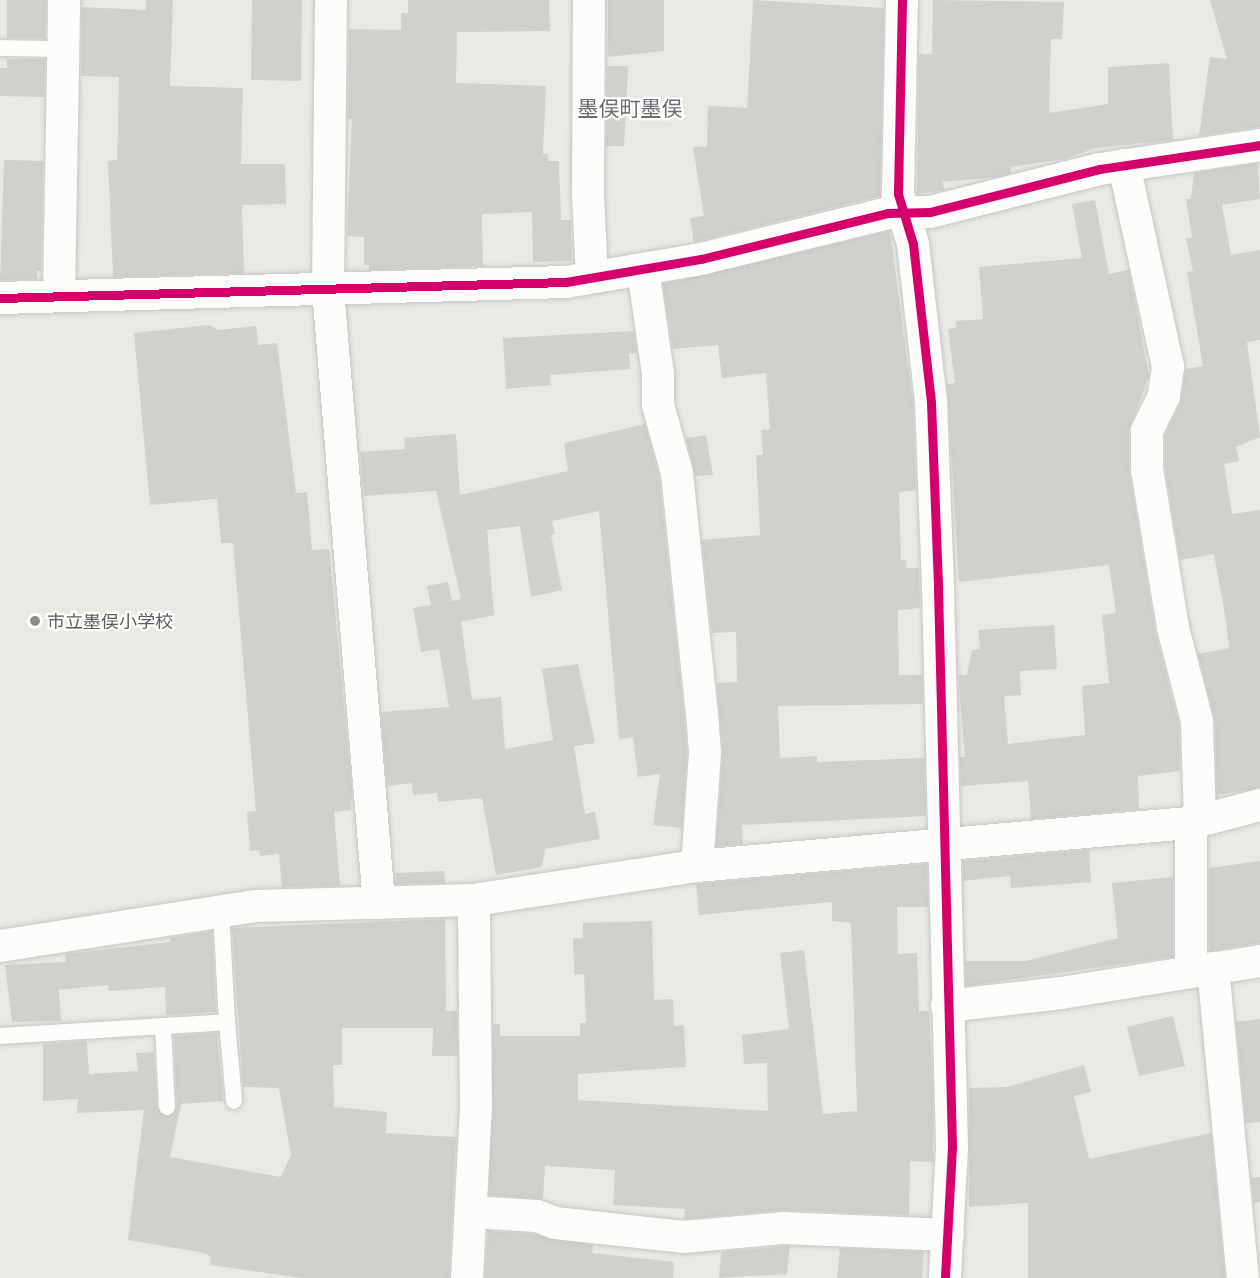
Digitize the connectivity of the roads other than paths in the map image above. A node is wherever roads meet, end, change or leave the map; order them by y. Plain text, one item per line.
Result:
1 (64, 0) edge
2 (331, 0) edge
3 (589, 0) edge
4 (902, 0) edge
5 (0, 48) edge
6 (64, 49) junction
7 (1260, 146) edge
8 (1124, 165) junction
9 (903, 212) junction
10 (643, 269) junction
11 (592, 276) junction
12 (328, 289) junction
13 (59, 296) junction
14 (0, 298) edge
15 (1260, 805) edge
16 (1196, 822) junction
17 (945, 846) junction
18 (697, 866) junction
19 (474, 900) junction
20 (379, 903) junction
21 (221, 912) junction
22 (0, 946) edge
23 (1260, 961) edge
24 (1202, 969) junction
25 (947, 1006) junction
26 (227, 1022) junction
27 (163, 1026) junction
28 (0, 1036) edge
29 (234, 1101) dead end
30 (167, 1107) dead end
31 (471, 1212) junction
32 (948, 1235) junction
33 (467, 1278) edge
34 (945, 1278) edge
35 (1243, 1278) edge

1 - 6 street
2 - 12 street
3 - 11 street
4 - 9 street
5 - 6 lane
6 - 13 street
7 - 8 street
8 - 9 street
8 - 16 street
9 - 10 street
9 - 17 street
10 - 11 street
10 - 18 street
11 - 12 street
12 - 13 street
12 - 20 street
13 - 14 street
15 - 16 street
16 - 17 street
16 - 24 street
17 - 18 street
17 - 25 street
18 - 19 street
19 - 20 street
19 - 31 street
20 - 21 street
21 - 22 street
21 - 26 lane
23 - 24 street
24 - 25 street
24 - 35 street
25 - 32 street
26 - 27 lane
26 - 29 lane
27 - 28 lane
27 - 30 lane
31 - 32 street
31 - 33 street
32 - 34 street

